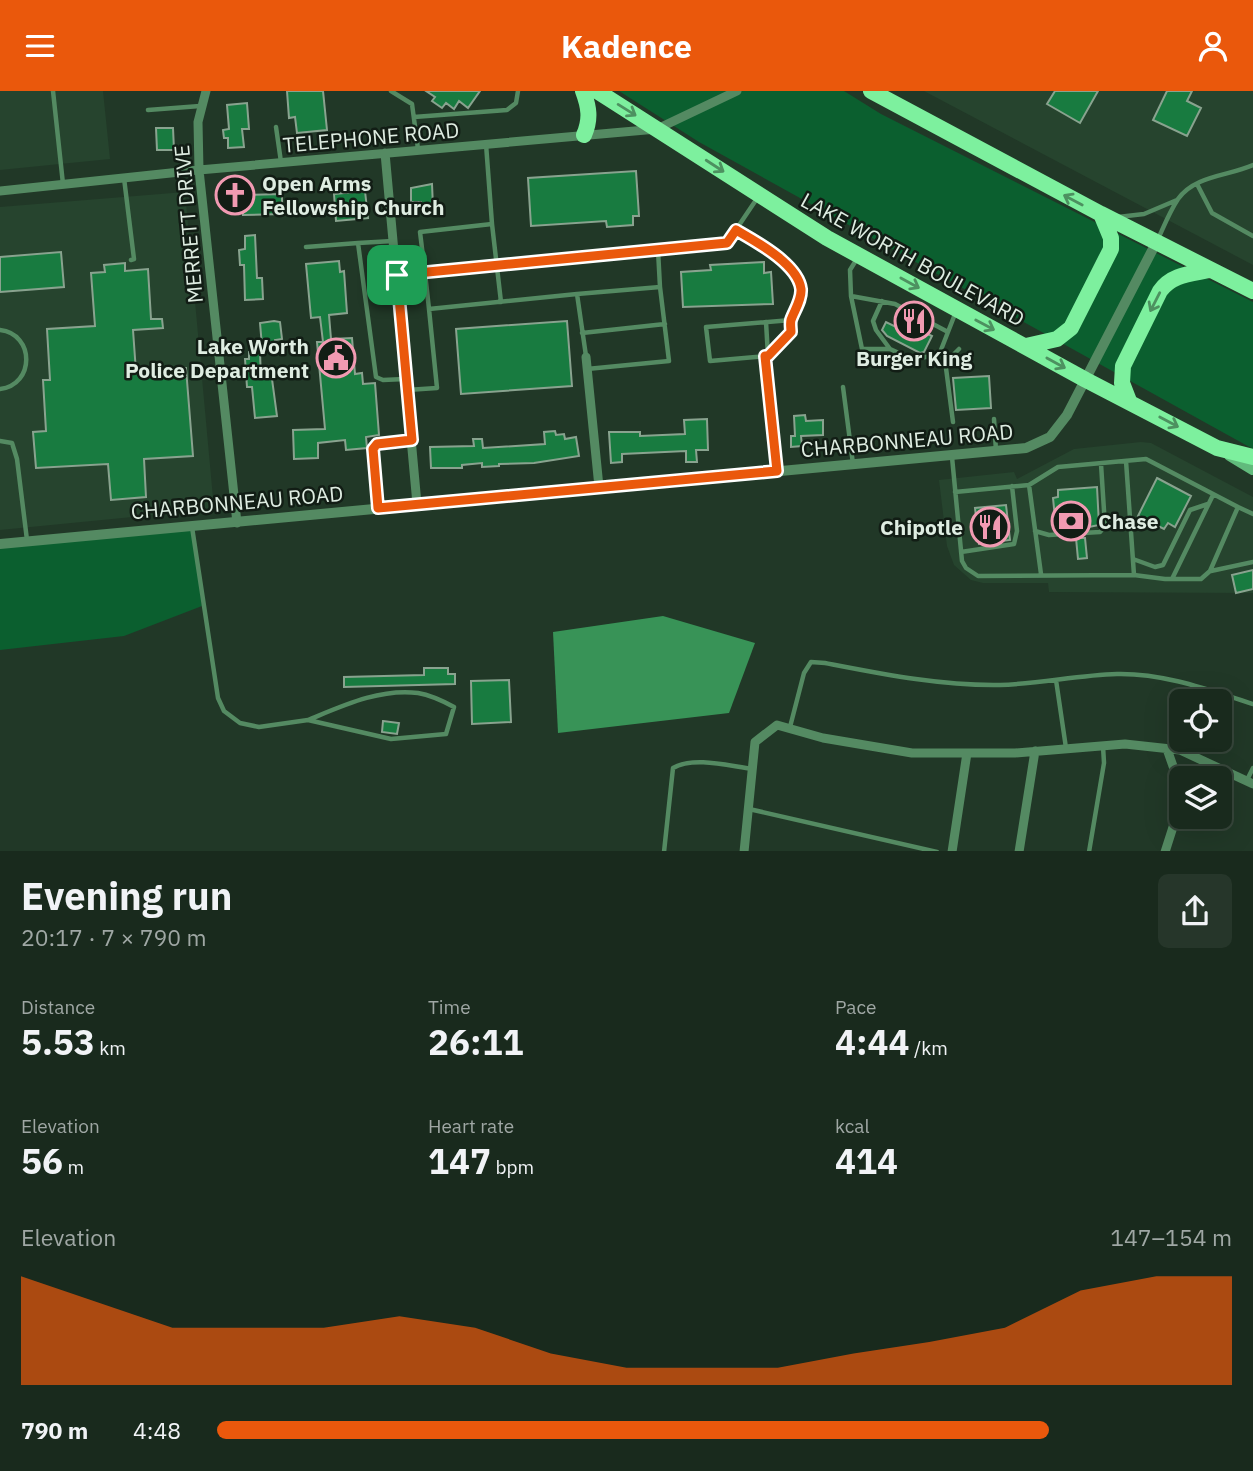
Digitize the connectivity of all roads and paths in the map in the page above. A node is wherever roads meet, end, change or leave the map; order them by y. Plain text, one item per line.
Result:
1 (52, 91) edge
2 (206, 91) edge
3 (391, 91) edge
4 (518, 91) edge
5 (583, 91) edge
6 (597, 91) edge
7 (737, 91) edge
8 (871, 91) edge
9 (200, 106) junction
10 (148, 110) dead end
11 (414, 117) junction
12 (276, 127) dead end
13 (657, 129) junction
14 (584, 135) junction
15 (486, 143) junction
16 (418, 150) junction
17 (385, 153) junction
18 (281, 163) junction
19 (1253, 165) edge
20 (199, 170) junction
21 (124, 178) junction
22 (64, 184) junction
23 (1197, 184) junction
24 (0, 191) edge
25 (760, 195) junction
26 (1177, 200) junction
27 (1101, 214) junction
28 (492, 223) junction
29 (736, 230) junction
30 (1253, 236) edge
31 (393, 241) junction
32 (358, 243) junction
33 (1156, 243) junction
34 (306, 247) dead end
35 (658, 250) junction
36 (859, 256) junction
37 (131, 260) dead end
38 (497, 266) junction
39 (1210, 270) junction
40 (425, 273) junction
41 (397, 275) junction
42 (660, 287) junction
43 (1253, 291) edge
44 (577, 294) junction
45 (851, 296) junction
46 (883, 301) junction
47 (501, 302) junction
48 (429, 309) junction
49 (957, 309) junction
50 (791, 320) junction
51 (766, 323) junction
52 (665, 324) junction
53 (0, 330) edge
54 (582, 333) junction
55 (948, 333) junction
56 (1026, 346) junction
57 (890, 349) junction
58 (959, 349) dead end
59 (766, 356) junction
60 (586, 357) joint
61 (587, 369) junction
62 (406, 379) junction
63 (1086, 380) junction
64 (843, 387) dead end
65 (0, 389) edge
66 (407, 390) junction
67 (1129, 401) junction
68 (994, 419) dead end
69 (953, 422) dead end
70 (412, 440) junction
71 (0, 441) edge
72 (1217, 447) junction
73 (996, 452) junction
74 (952, 456) junction
75 (1253, 457) edge
76 (1126, 461) junction
77 (853, 464) junction
78 (1101, 464) junction
79 (1253, 469) edge
80 (777, 471) junction
81 (1029, 485) junction
82 (1012, 486) junction
83 (599, 487) junction
84 (955, 492) junction
85 (1213, 495) junction
86 (417, 504) junction
87 (1208, 504) junction
88 (1238, 507) junction
89 (378, 508) junction
90 (1253, 514) edge
91 (237, 523) junction
92 (192, 526) junction
93 (1035, 531) junction
94 (27, 541) junction
95 (0, 544) edge
96 (961, 552) junction
97 (1133, 559) junction
98 (1253, 562) edge
99 (1210, 571) junction
100 (1041, 574) junction
101 (1134, 575) junction
102 (1172, 579) junction
103 (1056, 680) junction
104 (1253, 704) edge
105 (308, 720) junction
106 (789, 728) junction
107 (1102, 746) junction
108 (1066, 749) junction
109 (1167, 749) junction
110 (1035, 751) junction
111 (967, 753) junction
112 (1173, 766) edge
113 (1213, 766) edge
114 (1253, 768) edge
115 (752, 769) junction
116 (1232, 775) edge
117 (1250, 783) edge
118 (748, 809) junction
119 (1172, 829) edge
120 (664, 851) edge
121 (744, 851) edge
122 (933, 851) edge
123 (952, 851) edge
124 (1018, 851) edge
125 (1089, 851) edge
126 (1165, 851) edge

1 - 22 lane
2 - 9 street, MERRETT DRIVE
3 - 11 lane
4 - 11 lane
5 - 14 highway
6 -> 13 highway, LAKE WORTH BOULEVARD
7 - 13 street, TELEPHONE ROAD
27 -> 8 highway
9 - 10 lane
9 - 20 street, MERRETT DRIVE
11 - 16 lane
12 - 18 lane
13 - 14 street, TELEPHONE ROAD
13 -> 25 highway, LAKE WORTH BOULEVARD
14 - 15 street, TELEPHONE ROAD
15 - 16 street, TELEPHONE ROAD
15 - 28 lane
16 - 17 street, TELEPHONE ROAD
17 - 18 street, TELEPHONE ROAD
17 - 31 street
18 - 20 street, TELEPHONE ROAD
19 - 23 lane
20 - 21 street, TELEPHONE ROAD
20 - 91 street, MERRETT DRIVE
21 - 22 street, TELEPHONE ROAD
21 - 37 lane
22 - 24 street, TELEPHONE ROAD
23 - 26 lane
23 - 30 lane
25 - 29 lane
25 - 36 highway, LAKE WORTH BOULEVARD
26 - 27 lane
26 - 33 lane
27 - 33 highway
27 - 56 highway
28 - 38 lane
28 - 40 lane
29 - 35 lane
29 - 50 lane
31 - 32 lane
31 - 41 street
32 - 34 lane
32 - 62 lane
33 - 39 highway
33 - 63 street, CHARBONNEAU ROAD
35 - 38 lane
35 - 42 lane
36 - 45 lane
36 -> 49 highway, LAKE WORTH BOULEVARD
38 - 40 lane
38 - 47 lane
39 - 43 highway
39 -> 67 highway
40 - 41 lane
40 - 48 lane
41 - 62 street
42 - 44 lane
42 - 52 lane
44 - 47 lane
44 - 54 lane
45 - 46 lane
45 - 57 lane
46 - 55 lane
46 - 57 lane
47 - 48 lane
48 - 66 lane
49 - 55 lane
49 -> 56 highway, LAKE WORTH BOULEVARD
50 - 51 lane
50 - 59 lane
51 - 59 lane
51 - 59 lane
52 - 54 lane
52 - 61 lane
53 - 65 lane
54 - 60 lane
55 - 57 lane
56 -> 63 highway, LAKE WORTH BOULEVARD
58 - 69 lane
59 - 80 lane
60 - 61 street
61 - 83 street
62 - 66 street
63 - 67 highway, LAKE WORTH BOULEVARD
63 - 73 street, CHARBONNEAU ROAD
64 - 77 lane
66 - 70 street
67 -> 72 highway, LAKE WORTH BOULEVARD
68 - 73 lane
70 - 86 street
70 - 89 lane
71 - 94 lane
72 - 75 highway, LAKE WORTH BOULEVARD
72 - 79 main road, LAKE WORTH BOULEVARD
73 - 74 street, CHARBONNEAU ROAD
74 - 77 street, CHARBONNEAU ROAD
74 - 84 lane
76 - 78 lane
76 - 85 lane
76 - 97 lane
77 - 80 street, CHARBONNEAU ROAD
78 - 81 lane
78 - 93 lane
80 - 83 street, CHARBONNEAU ROAD
81 - 82 lane
81 - 93 lane
82 - 84 lane
82 - 96 lane
83 - 86 street, CHARBONNEAU ROAD
84 - 96 lane
85 - 87 lane
85 - 88 lane
86 - 89 street, CHARBONNEAU ROAD
87 - 97 lane
87 - 102 lane
88 - 90 lane
88 - 99 lane
89 - 91 street, CHARBONNEAU ROAD
91 - 92 street, CHARBONNEAU ROAD
92 - 94 street, CHARBONNEAU ROAD
92 - 105 lane
93 - 100 lane
94 - 95 street, CHARBONNEAU ROAD
96 - 100 lane
97 - 101 lane
98 - 99 lane
99 - 102 lane
100 - 101 lane
101 - 102 lane
103 - 104 lane
103 - 106 lane
103 - 108 lane
105 - 105 lane
106 - 111 street
106 - 115 street
107 - 108 street
107 - 109 street
107 - 125 lane
108 - 110 street
109 - 112 street
109 - 113 street
110 - 111 street
110 - 124 street
111 - 123 street
114 - 117 lane
115 - 118 street
115 - 120 lane
116 - 117 street
118 - 121 street
118 - 122 lane
119 - 126 street

